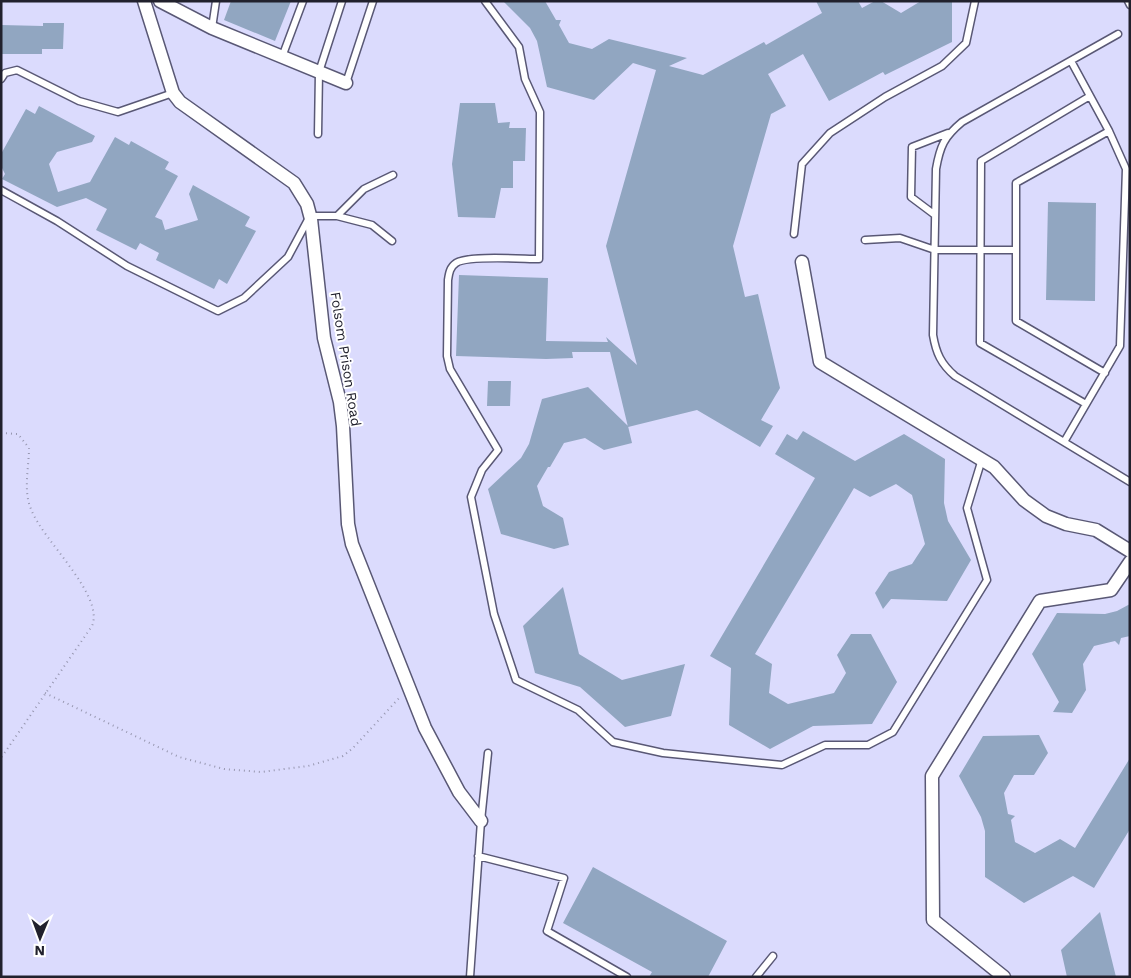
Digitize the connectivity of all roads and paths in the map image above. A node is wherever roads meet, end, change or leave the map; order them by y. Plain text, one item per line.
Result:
1 (144, 1) edge
2 (160, 1) edge
3 (303, 1) edge
4 (342, 1) edge
5 (373, 1) edge
6 (485, 1) edge
7 (975, 1) edge
8 (1128, 1) edge
9 (214, 2) edge
10 (1130, 5) edge
11 (212, 28) junction
12 (1118, 34) dead end
13 (282, 57) junction
14 (1071, 61) junction
15 (319, 72) junction
16 (2, 74) edge
17 (346, 83) joint
18 (173, 93) junction
19 (1090, 96) junction
20 (1109, 131) junction
21 (948, 133) junction
22 (318, 134) dead end
23 (393, 175) dead end
24 (1, 190) edge
25 (935, 215) junction
26 (310, 216) junction
27 (337, 216) junction
28 (794, 234) dead end
29 (865, 240) dead end
30 (392, 241) dead end
31 (979, 249) junction
32 (935, 250) junction
33 (1014, 250) junction
34 (802, 262) dead end
35 (1105, 373) junction
36 (1086, 404) junction
37 (1, 433) edge
38 (1064, 442) junction
39 (982, 459) junction
40 (1130, 482) edge
41 (1130, 551) edge
42 (1130, 562) edge
43 (408, 688) junction
44 (45, 693) junction
45 (488, 752) dead end
46 (1, 758) edge
47 (481, 821) junction
48 (478, 856) junction
49 (773, 956) dead end
50 (470, 977) edge
51 (627, 977) edge
52 (756, 977) edge
53 (1004, 977) edge

1 - 18 street, Folsom Prison Road
2 - 11 street
3 - 13 lane
4 - 15 lane
5 - 17 lane
6 - 39 lane
7 - 28 lane
8 - 10 lane
9 - 11 lane
11 - 13 street
12 - 14 lane
13 - 15 street
14 - 19 lane
14 - 21 lane
15 - 17 street
15 - 22 lane
16 - 18 lane
18 - 26 street, Folsom Prison Road
19 - 20 lane
19 - 31 lane
20 - 33 lane
20 - 35 lane
21 - 25 lane
21 - 25 lane
23 - 27 lane
24 - 26 lane
25 - 32 lane
26 - 27 lane
26 - 43 street, Folsom Prison Road
27 - 30 lane
29 - 32 lane
31 - 32 lane
31 - 33 lane
31 - 36 lane
32 - 38 lane
33 - 35 lane
34 - 39 street
35 - 36 lane
36 - 38 lane
37 - 44 path
38 - 40 lane
39 - 41 street
42 - 53 street
43 - 44 path
43 - 47 street, Folsom Prison Road
44 - 46 path
45 - 47 lane
47 - 48 lane
48 - 50 lane
48 - 51 lane
49 - 52 lane

